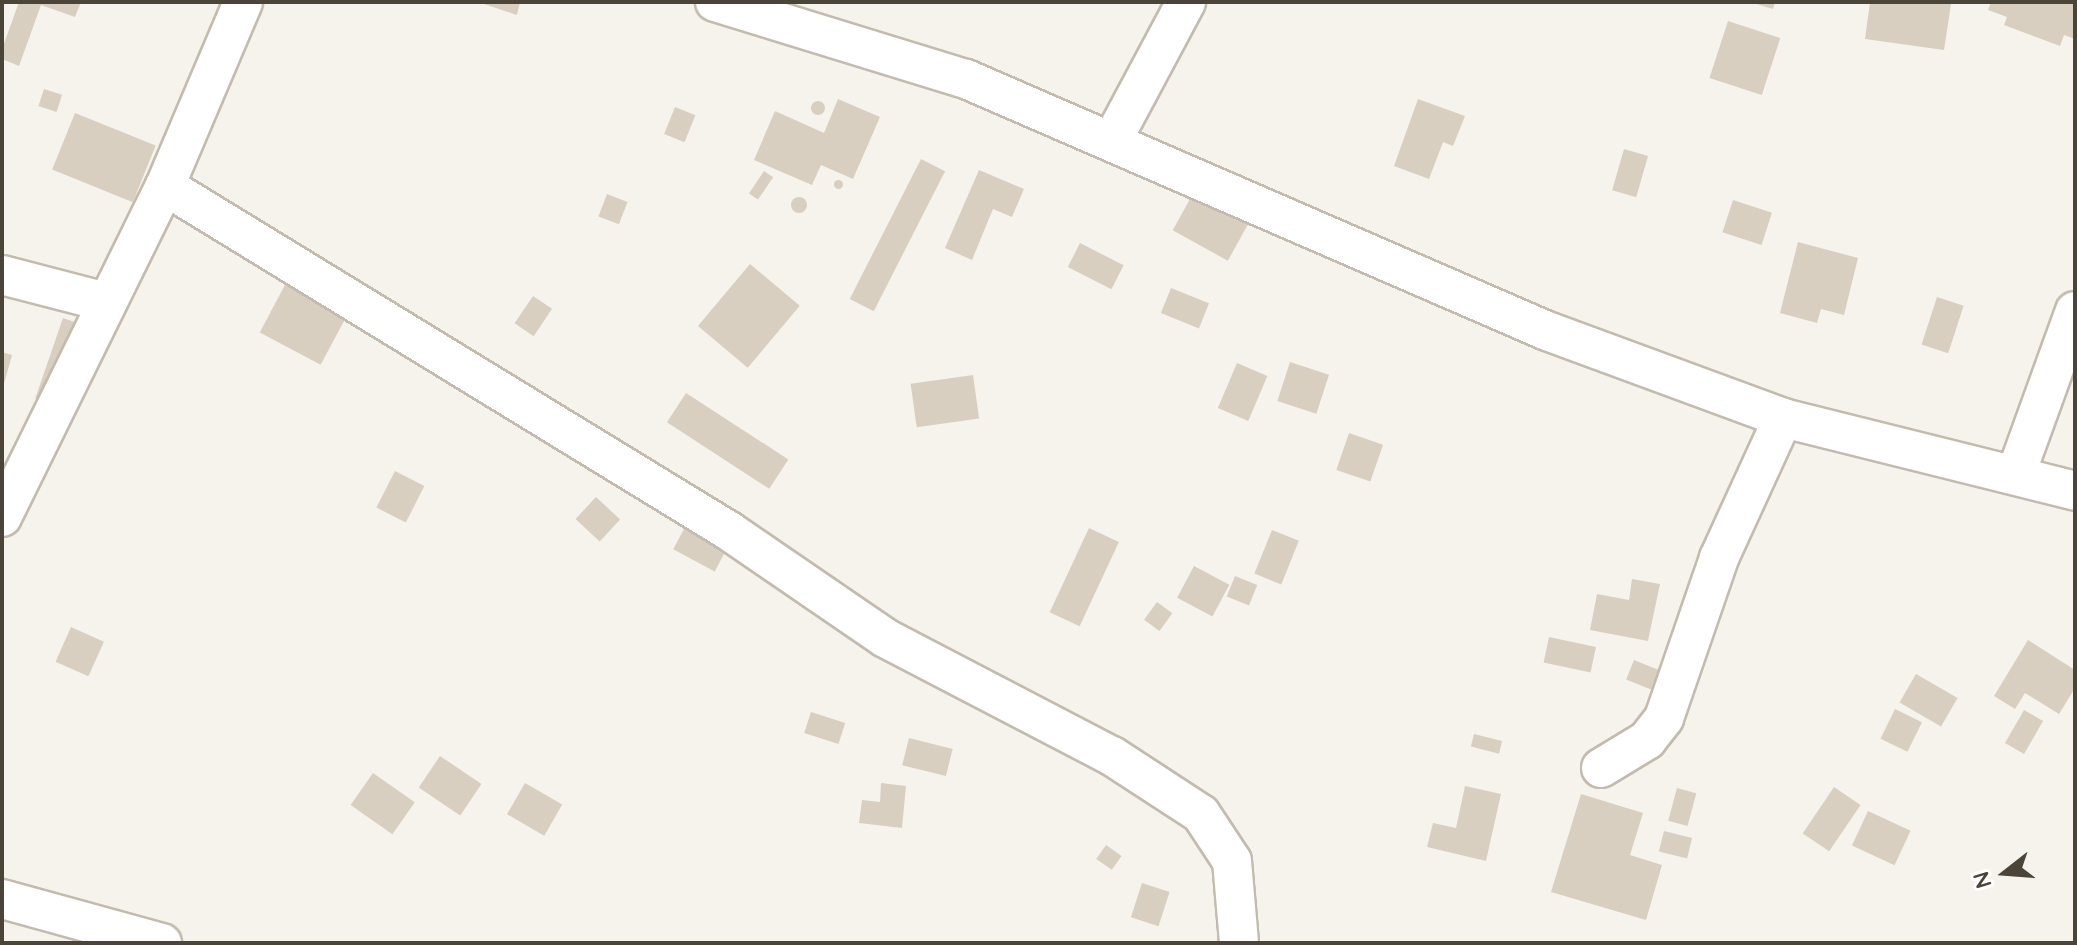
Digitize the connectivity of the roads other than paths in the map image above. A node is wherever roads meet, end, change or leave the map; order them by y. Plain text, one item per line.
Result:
1 (243, 2) edge
2 (715, 2) edge
3 (1186, 2) edge
4 (1114, 137) junction
5 (165, 186) junction
6 (2, 275) edge
7 (106, 302) junction
8 (2075, 311) edge
9 (1783, 418) junction
10 (2017, 471) junction
11 (2075, 491) edge
12 (2, 517) edge
13 (1601, 768) dead end
14 (2, 899) edge
15 (162, 943) edge
16 (1239, 943) edge

1 - 5 street
2 - 4 street
3 - 4 street
4 - 9 street
5 - 7 street
5 - 16 street
6 - 7 street
7 - 12 street
8 - 10 street
9 - 10 street
9 - 13 street
10 - 11 street
14 - 15 street

